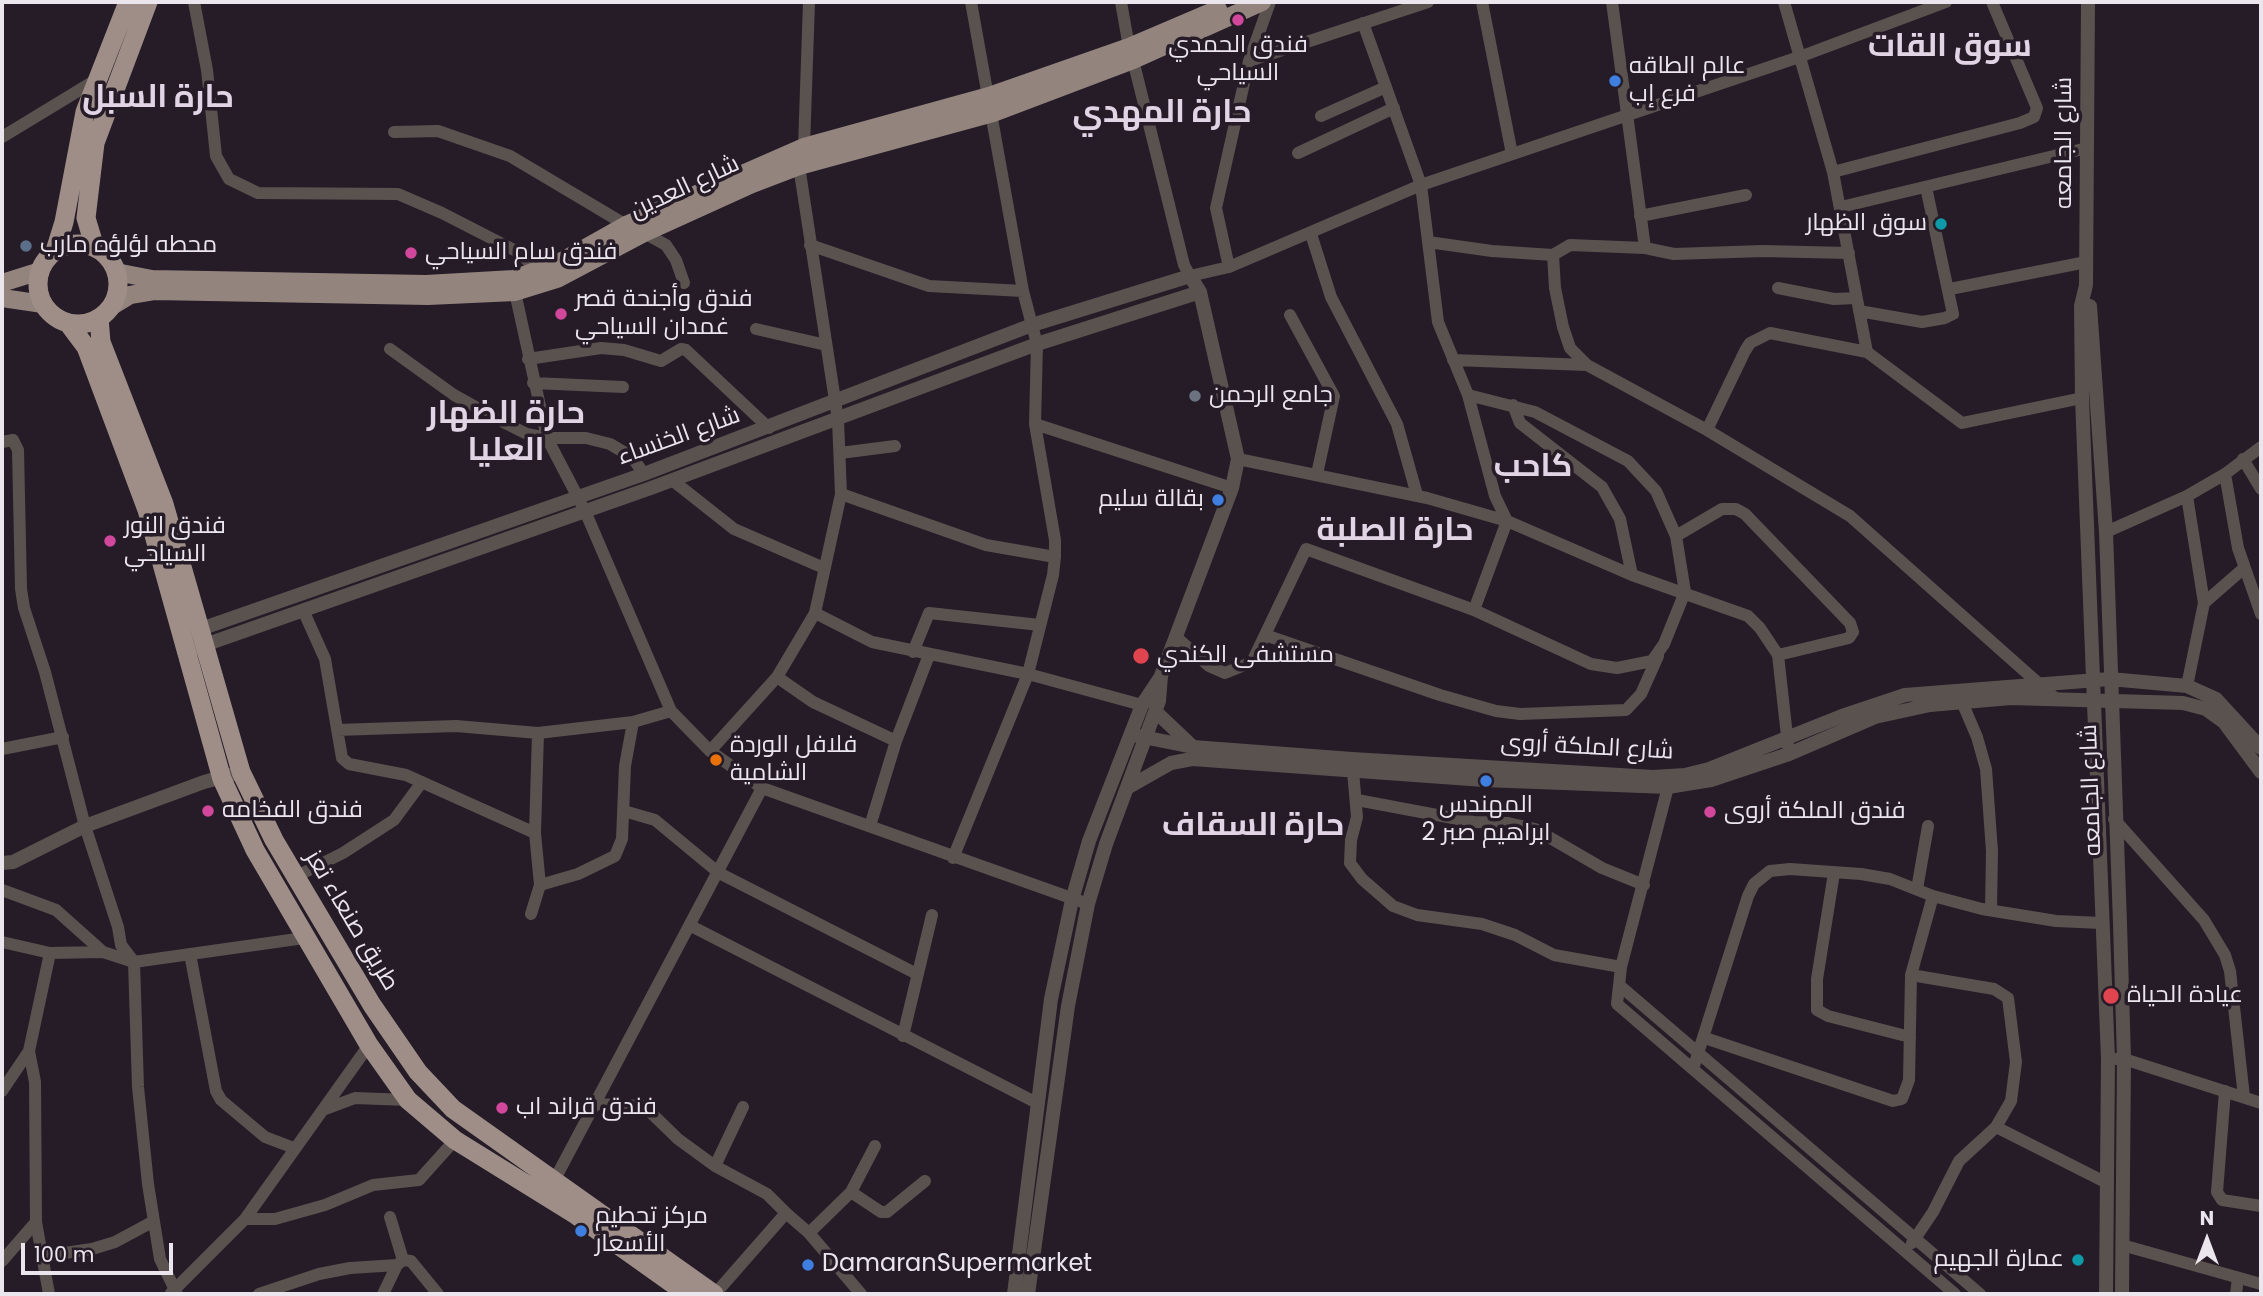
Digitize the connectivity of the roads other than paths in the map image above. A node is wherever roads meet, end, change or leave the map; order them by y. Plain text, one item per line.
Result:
1 (128, 2) edge
2 (148, 2) edge
3 (194, 2) edge
4 (809, 2) edge
5 (971, 2) edge
6 (1121, 2) edge
7 (1234, 2) edge
8 (1262, 2) edge
9 (1270, 2) edge
10 (1428, 2) edge
11 (1482, 2) edge
12 (1612, 2) edge
13 (1784, 2) edge
14 (1945, 2) edge
15 (1992, 2) edge
16 (2088, 2) edge
17 (1363, 23) junction
18 (1131, 53) junction
19 (1802, 55) junction
20 (1250, 61) junction
21 (96, 80) junction
22 (1386, 87) junction
23 (991, 104) junction
24 (1394, 108) junction
25 (1626, 114) junction
26 (1321, 116) dead end
27 (394, 132) dead end
28 (2, 137) edge
29 (804, 147) junction
30 (2087, 148) junction
31 (1298, 153) dead end
32 (1512, 155) junction
33 (799, 166) junction
34 (1833, 172) junction
35 (1421, 185) junction
36 (1926, 187) junction
37 (1746, 195) dead end
38 (1841, 207) junction
39 (1640, 216) junction
40 (626, 225) junction
41 (644, 233) junction
42 (1311, 233) junction
43 (1428, 242) junction
44 (810, 245) junction
45 (95, 248) junction
46 (1645, 248) junction
47 (55, 251) junction
48 (1849, 253) junction
49 (1553, 255) junction
50 (2086, 262) junction
51 (537, 269) junction
52 (1223, 269) junction
53 (40, 271) junction
54 (116, 272) junction
55 (1190, 276) junction
56 (2, 283) edge
57 (684, 283) dead end
58 (2086, 285) junction
59 (1777, 288) dead end
60 (1950, 289) junction
61 (1023, 291) junction
62 (515, 292) junction
63 (1200, 292) junction
64 (2, 298) edge
65 (43, 304) junction
66 (1857, 305) junction
67 (106, 312) junction
68 (1290, 316) dead end
69 (68, 323) junction
70 (1032, 325) junction
71 (756, 329) dead end
72 (1037, 344) junction
73 (826, 345) junction
74 (390, 349) dead end
75 (1867, 352) junction
76 (528, 359) junction
77 (1453, 360) junction
78 (1587, 365) junction
79 (533, 383) junction
80 (623, 387) dead end
81 (1468, 395) junction
82 (2082, 398) junction
83 (835, 403) junction
84 (1513, 405) junction
85 (838, 420) junction
86 (1035, 424) junction
87 (769, 428) junction
88 (1707, 430) junction
89 (547, 438) junction
90 (2, 442) edge
91 (895, 446) dead end
92 (2261, 447) edge
93 (840, 453) junction
94 (1238, 459) junction
95 (2243, 459) junction
96 (644, 474) junction
97 (1317, 474) junction
98 (2225, 474) junction
99 (673, 480) junction
100 (1231, 488) junction
101 (2261, 489) edge
102 (841, 494) junction
103 (1417, 495) junction
104 (2187, 496) junction
105 (582, 504) junction
106 (1507, 521) junction
107 (2106, 532) junction
108 (1676, 536) junction
109 (1055, 557) junction
110 (824, 568) junction
111 (2243, 569) junction
112 (1632, 575) junction
113 (1685, 592) junction
114 (2204, 603) junction
115 (303, 610) junction
116 (1474, 610) junction
117 (816, 613) junction
118 (2261, 614) edge
119 (1040, 625) junction
120 (1265, 635) junction
121 (202, 637) junction
122 (1176, 637) junction
123 (183, 645) junction
124 (913, 652) junction
125 (1778, 654) junction
126 (929, 655) junction
127 (1658, 656) junction
128 (1028, 674) junction
129 (776, 677) junction
130 (2110, 679) junction
131 (2094, 680) junction
132 (2037, 684) junction
133 (2187, 686) junction
134 (2055, 698) junction
135 (2095, 701) junction
136 (2112, 701) junction
137 (1962, 702) junction
138 (1149, 708) junction
139 (671, 710) junction
140 (633, 722) junction
141 (337, 730) junction
142 (538, 733) junction
143 (1139, 736) junction
144 (63, 737) junction
145 (896, 740) junction
146 (1788, 746) junction
147 (2261, 748) edge
148 (2, 749) edge
149 (710, 751) junction
150 (1193, 753) junction
151 (1353, 771) junction
152 (241, 772) junction
153 (2261, 772) edge
154 (222, 779) junction
155 (422, 782) junction
156 (1668, 787) junction
157 (1127, 788) junction
158 (762, 789) junction
159 (1357, 800) junction
160 (624, 811) junction
161 (2114, 819) junction
162 (85, 826) junction
163 (870, 826) junction
164 (1928, 826) dead end
165 (535, 833) junction
166 (953, 858) junction
167 (2, 863) edge
168 (719, 873) junction
169 (1834, 873) junction
170 (297, 876) junction
171 (540, 885) junction
172 (1644, 885) junction
173 (1917, 889) junction
174 (2, 890) edge
175 (1933, 896) junction
176 (1072, 900) junction
177 (1088, 904) junction
178 (1991, 911) junction
179 (531, 914) dead end
180 (932, 915) dead end
181 (2102, 923) junction
182 (691, 926) junction
183 (304, 938) junction
184 (2, 942) edge
185 (103, 952) junction
186 (50, 953) junction
187 (190, 954) junction
188 (134, 962) junction
189 (1621, 967) junction
190 (917, 974) junction
191 (1911, 975) junction
192 (1619, 985) junction
193 (372, 1005) junction
194 (352, 1018) junction
195 (903, 1036) junction
196 (1910, 1037) junction
197 (1705, 1038) junction
198 (369, 1045) junction
199 (29, 1051) junction
200 (1699, 1052) junction
201 (2108, 1059) junction
202 (2124, 1059) junction
203 (1693, 1069) junction
204 (2, 1091) edge
205 (2225, 1091) junction
206 (2244, 1097) junction
207 (408, 1100) junction
208 (1037, 1103) junction
209 (2261, 1103) edge
210 (595, 1104) junction
211 (743, 1107) dead end
212 (320, 1112) junction
213 (1996, 1127) junction
214 (455, 1140) junction
215 (875, 1146) dead end
216 (294, 1148) junction
217 (715, 1166) junction
218 (555, 1179) junction
219 (925, 1181) dead end
220 (2107, 1183) junction
221 (851, 1192) junction
222 (2261, 1206) edge
223 (786, 1213) junction
224 (390, 1217) dead end
225 (245, 1219) junction
226 (154, 1221) junction
227 (36, 1222) junction
228 (809, 1233) junction
229 (1915, 1236) junction
230 (2122, 1245) junction
231 (1907, 1253) junction
232 (44, 1256) junction
233 (2, 1261) edge
234 (400, 1263) junction
235 (2238, 1278) junction
236 (2261, 1284) edge
237 (681, 1292) edge
238 (174, 1293) edge
239 (49, 1294) edge
240 (259, 1294) edge
241 (383, 1294) edge
242 (438, 1294) edge
243 (715, 1294) edge
244 (860, 1294) edge
245 (1014, 1294) edge
246 (1028, 1294) edge
247 (1955, 1294) edge
248 (1980, 1294) edge
249 (2106, 1294) edge
250 (2122, 1294) edge
251 (2236, 1294) edge

1 - 21 highway
2 - 45 highway
3 - 51 street
4 - 29 street
5 - 23 street
6 - 18 street
7 - 18 main road, شارع العدين
8 - 18 main road, شارع العدين
9 - 20 street
10 - 17 street
11 - 32 street
12 - 25 street
13 - 19 street
14 - 19 street
15 - 34 street
16 - 30 street, شارع الجامعه
17 - 20 street
17 - 22 street
18 - 23 main road, شارع العدين
18 - 55 street
19 - 25 street
19 - 34 street
20 - 52 street
21 - 28 street
21 - 47 highway
22 - 24 street
22 - 26 street
23 - 29 main road, شارع العدين
23 - 33 main road, شارع العدين
23 - 61 street
24 - 31 street
24 - 35 street
25 - 32 street
25 - 39 street
27 - 40 street
29 - 40 main road, شارع العدين
30 - 36 street
30 - 50 street, شارع الجامعه
32 - 35 street
33 - 41 main road, شارع العدين
33 - 44 street
34 - 38 street
35 - 42 street
35 - 43 street
36 - 38 street
36 - 60 street
37 - 39 street
38 - 48 street
39 - 46 street
40 - 51 main road, شارع العدين
41 - 57 street
41 - 62 main road, شارع العدين
42 - 52 street
42 - 103 street
43 - 49 street
43 - 77 street
44 - 61 street
44 - 73 street
45 - 47 highway
45 - 54 highway
46 - 48 street
46 - 49 street
47 - 53 highway
48 - 66 street
49 - 78 street
50 - 58 street, شارع الجامعه
50 - 60 street
51 - 54 main road, شارع العدين
52 - 55 street
52 - 63 street
53 - 56 main road
53 - 65 highway
54 - 67 highway
55 - 63 street
55 - 70 street, شارع الخنساء
58 - 82 street, شارع الجامعه
58 - 107 street, شارع الجامعه
59 - 66 street
60 - 66 street
61 - 70 street
62 - 67 main road, شارع العدين
62 - 76 street
63 - 72 street, شارع الخنساء
63 - 94 street
64 - 65 main road
65 - 69 highway
66 - 75 street
67 - 69 highway
67 - 121 highway, طريق صنعاء تعز
68 - 97 street
69 - 123 highway, طريق صنعاء تعز
70 - 72 street
70 - 83 street, شارع الخنساء
71 - 73 street
72 - 85 street, شارع الخنساء
72 - 86 street
73 - 83 street
74 - 89 street
75 - 82 street
75 - 88 street
76 - 79 street
76 - 87 street
77 - 78 street
77 - 81 street
78 - 88 street
79 - 80 street
79 - 89 street
81 - 84 street
81 - 106 street
82 - 131 street, شارع الجامعه
83 - 85 street
83 - 87 street, شارع الخنساء
84 - 108 street
84 - 112 street
85 - 93 street
85 - 99 street, شارع الخنساء
86 - 100 street
86 - 109 street
87 - 96 street, شارع الخنساء
88 - 132 street
89 - 96 street
89 - 105 street
90 - 144 street
91 - 93 street
92 - 95 street
93 - 102 street
94 - 97 street
94 - 100 street
95 - 98 street
95 - 101 street
96 - 105 street, شارع الخنساء
97 - 103 street
98 - 104 street
98 - 111 street
99 - 105 street, شارع الخنساء
99 - 110 street
100 - 122 street
102 - 109 street
102 - 110 street
103 - 106 street
104 - 107 street
104 - 114 street
105 - 115 street, شارع الخنساء
105 - 121 street, شارع الخنساء
105 - 139 street
106 - 112 street
106 - 116 street
107 - 130 street, شارع الجامعه
108 - 113 street
108 - 125 street
109 - 119 street
110 - 117 street
111 - 114 street
111 - 118 street
112 - 113 street
113 - 125 street
113 - 127 street
114 - 133 street
115 - 121 street, شارع الخنساء
115 - 141 street
116 - 120 street
116 - 127 street
117 - 124 street
117 - 129 street
119 - 124 street
119 - 128 street
120 - 122 street
120 - 127 street
121 - 123 street, شارع الخنساء
121 - 152 highway, طريق صنعاء تعز
122 - 138 street
123 - 154 highway, طريق صنعاء تعز
124 - 126 street
125 - 146 street
126 - 128 street
126 - 145 street
128 - 138 street
128 - 166 street
129 - 145 street
129 - 149 street
130 - 131 street, شارع الملكة أروى
130 - 133 street, شارع الملكة أروى
130 - 136 street, شارع الجامعه
131 - 132 street, شارع الملكة أروى
131 - 135 street, شارع الجامعه
132 - 134 street
132 - 146 street, شارع الملكة أروى
133 - 147 street
134 - 135 street, شارع الملكة أروى
134 - 137 street, شارع الملكة أروى
135 - 136 street, شارع الملكة أروى
135 - 181 street, شارع الجامعه
136 - 153 street, شارع الملكة أروى
136 - 161 street, شارع الجامعه
137 - 146 street, شارع الملكة أروى
137 - 178 street
138 - 143 street
138 - 150 street
139 - 140 street
139 - 149 street
140 - 142 street
140 - 160 street
141 - 142 street
141 - 155 street
142 - 165 street
143 - 150 street, شارع الملكة أروى
143 - 157 street
143 - 176 street
144 - 148 street
144 - 162 street
145 - 163 street
146 - 150 street, شارع الملكة أروى
146 - 156 street, شارع الملكة أروى
149 - 158 street
150 - 151 street, شارع الملكة أروى
150 - 157 street
151 - 156 street, شارع الملكة أروى
151 - 159 street
152 - 154 street
152 - 170 highway, طريق صنعاء تعز
154 - 162 street
154 - 183 highway, طريق صنعاء تعز
155 - 165 street
155 - 170 street
156 - 172 street
157 - 177 street
158 - 163 street
158 - 168 street
159 - 172 street
159 - 189 street
160 - 168 street
160 - 171 street
161 - 202 street, شارع الجامعه
161 - 206 street
162 - 167 street
162 - 188 street
163 - 166 street
164 - 173 street
165 - 171 street
166 - 176 street
168 - 182 street
168 - 190 street
169 - 173 street
169 - 196 street
169 - 197 street
170 - 193 highway, طريق صنعاء تعز
171 - 179 street
172 - 189 street
173 - 175 street
174 - 185 street
175 - 178 street
175 - 191 street
176 - 177 street
176 - 208 street
177 - 246 street
178 - 181 street
180 - 190 street
181 - 201 street, شارع الجامعه
182 - 195 street
182 - 210 street
183 - 187 street
183 - 194 highway, طريق صنعاء تعز
184 - 186 street
185 - 186 street
185 - 188 street
186 - 199 street
187 - 188 street
187 - 216 street
188 - 226 street
189 - 192 street
190 - 195 street
191 - 196 street
191 - 213 street
192 - 200 street
192 - 203 street
193 - 194 highway
193 - 218 highway, طريق صنعاء تعز
194 - 198 highway, طريق صنعاء تعز
195 - 208 street
196 - 197 street
197 - 200 street
198 - 207 highway, طريق صنعاء تعز
198 - 212 street
199 - 204 street
199 - 227 street
200 - 203 street
200 - 229 street
201 - 202 street
201 - 220 street, شارع الجامعه
202 - 205 street
202 - 230 street, شارع الجامعه
203 - 231 street
205 - 206 street
205 - 222 street
206 - 209 street
207 - 212 street
207 - 214 highway, طريق صنعاء تعز
208 - 245 street
210 - 217 street
210 - 218 street
211 - 217 street
212 - 216 street
213 - 220 street
213 - 229 street
214 - 225 street
214 - 237 highway, طريق صنعاء تعز
215 - 221 street
216 - 225 street
217 - 223 street
218 - 243 highway, طريق صنعاء تعز
219 - 221 street
220 - 249 street, شارع الجامعه
221 - 228 street
223 - 228 street
223 - 243 street
224 - 234 street
225 - 238 street
226 - 232 street
226 - 238 street
227 - 232 street
227 - 233 street
228 - 244 street
229 - 231 street
229 - 248 street
230 - 235 street
230 - 250 street, شارع الجامعه
231 - 247 street
232 - 239 street
234 - 240 street
234 - 241 street
234 - 242 street
235 - 236 street
235 - 251 street

